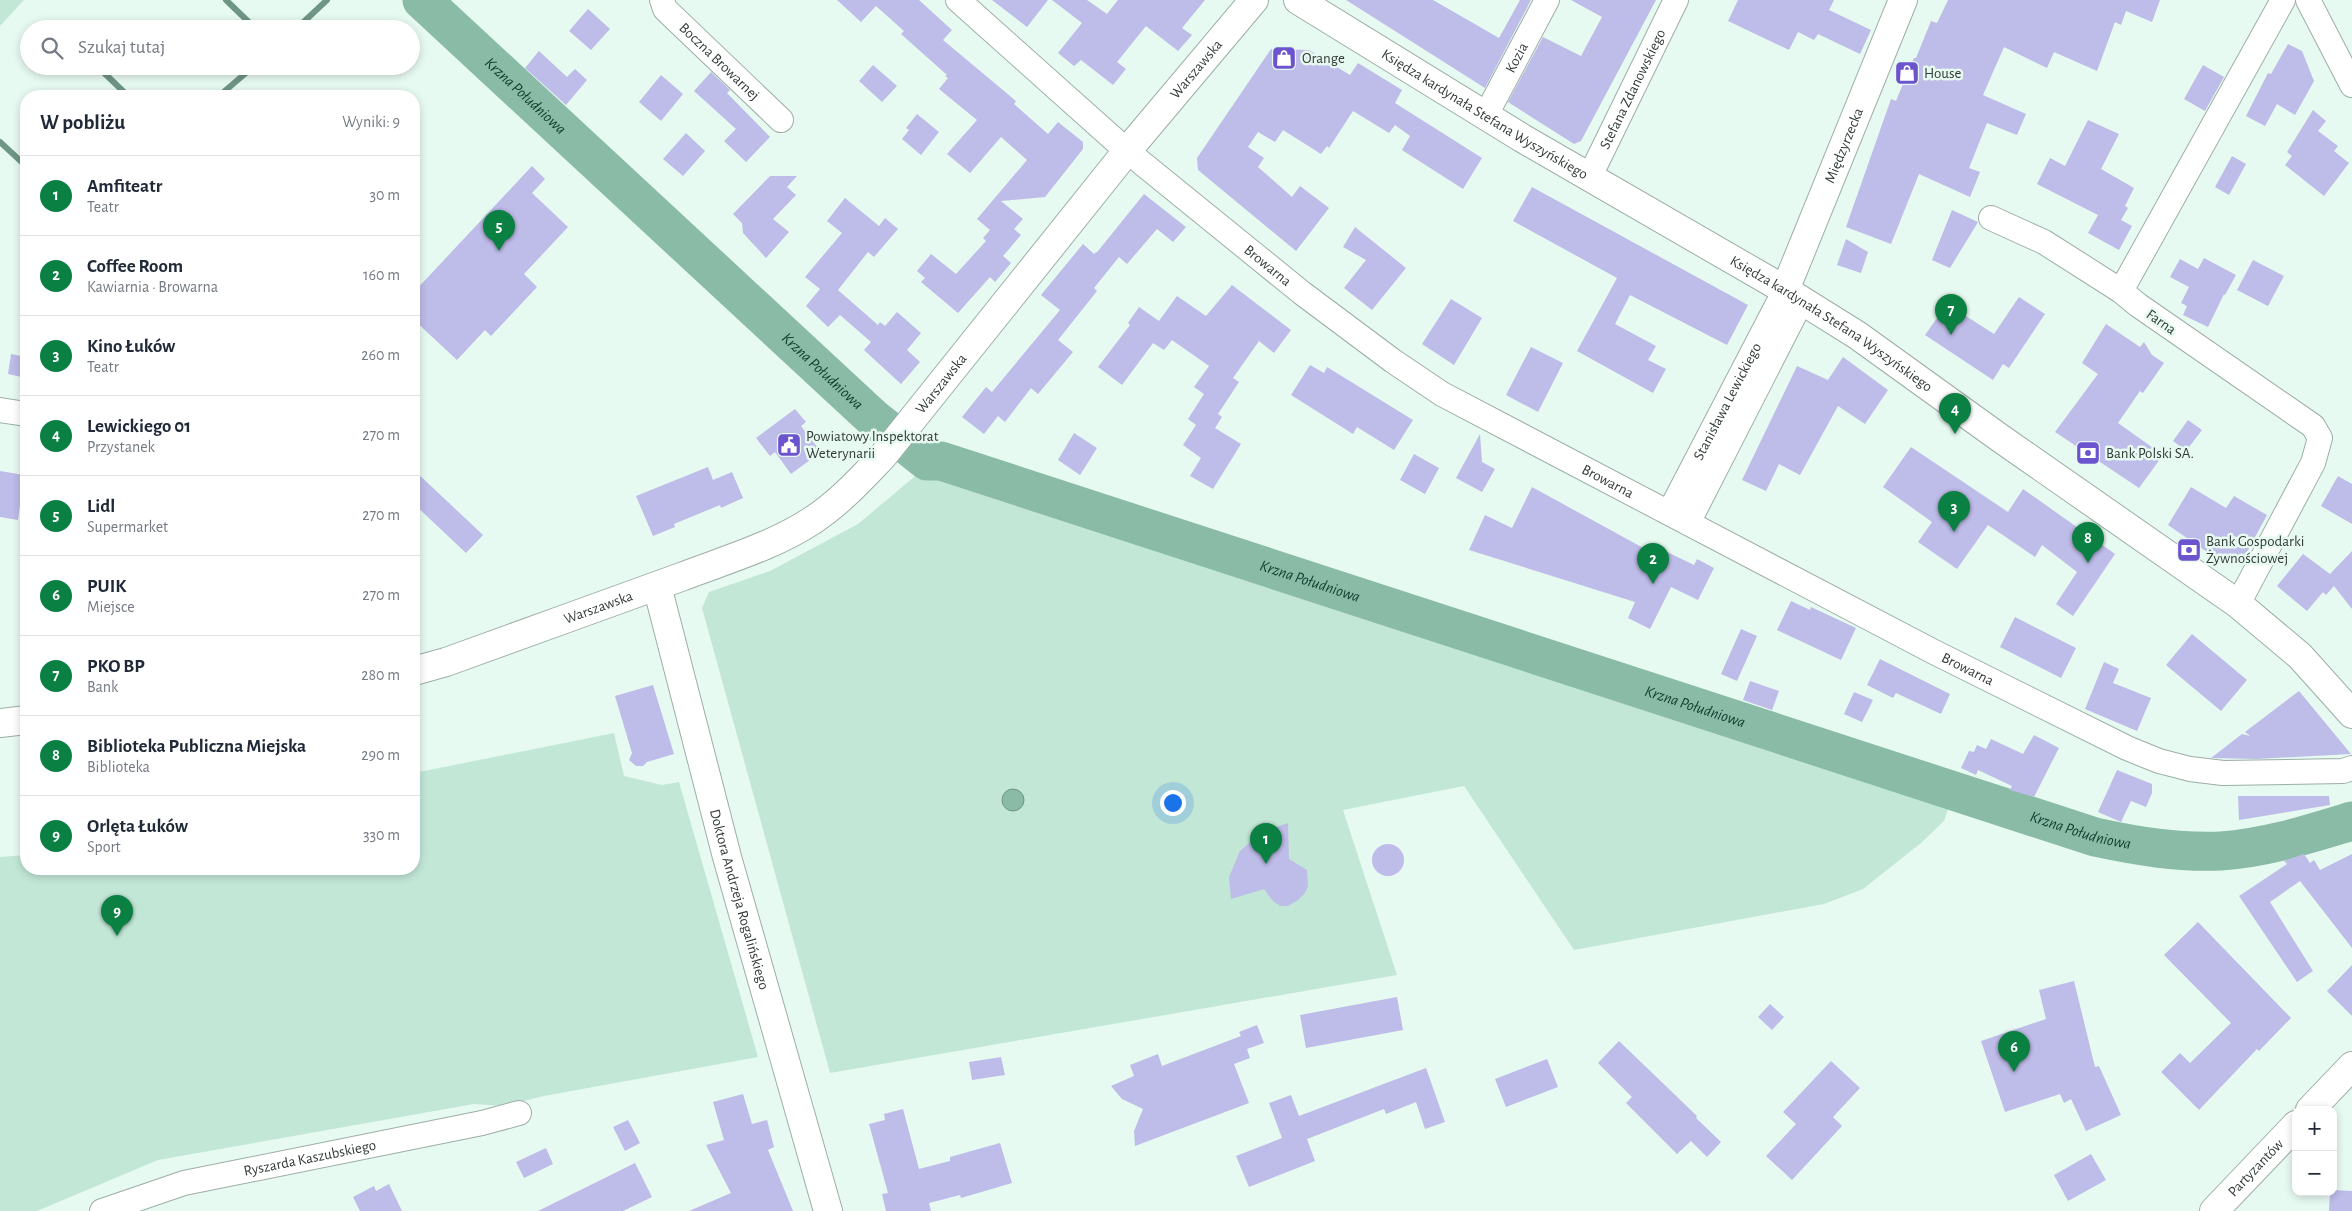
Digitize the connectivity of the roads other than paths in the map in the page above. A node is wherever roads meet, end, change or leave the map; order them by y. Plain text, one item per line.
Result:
1 (662, 0) edge
2 (958, 0) edge
3 (1254, 0) edge
4 (1298, 0) edge
5 (1547, 0) edge
6 (1676, 0) edge
7 (1903, 0) edge
8 (2283, 0) edge
9 (2308, 0) edge
10 (2352, 85) edge
11 (1486, 115) junction
12 (781, 120) dead end
13 (1127, 151) junction
14 (1589, 178) junction
15 (1991, 218) dead end
16 (2121, 291) junction
17 (1794, 295) junction
18 (0, 410) edge
19 (20, 413) edge
20 (1678, 518) junction
21 (657, 586) junction
22 (2238, 604) junction
23 (420, 669) edge
24 (2352, 714) edge
25 (20, 721) edge
26 (0, 723) edge
27 (2352, 768) edge
28 (2352, 1066) edge
29 (2314, 1106) edge
30 (519, 1113) dead end
31 (2292, 1129) edge
32 (102, 1211) edge
33 (828, 1211) edge
34 (2214, 1211) edge

1 - 12 street, Boczna Browarnej
2 - 13 street, Browarna
3 - 13 main road, Warszawska
4 - 11 main road, Księdza kardynała Stefana Wyszyńskiego
5 - 11 street, Kozia
6 - 14 street, Stefana Zdanowskiego
7 - 17 main road, Międzyrzecka
8 - 16 street
9 - 10 street
11 - 14 main road, Księdza kardynała Stefana Wyszyńskiego
13 - 20 street, Browarna
13 - 21 main road, Warszawska
14 - 17 main road, Księdza kardynała Stefana Wyszyńskiego
15 - 16 street, Farna
16 - 22 street, Farna
17 - 20 street, Stanisława Lewickiego
17 - 22 main road, Księdza kardynała Stefana Wyszyńskiego
18 - 19 street
20 - 27 street, Browarna
21 - 23 main road, Warszawska
21 - 33 main road, Doktora Andrzeja Rogalińskiego
22 - 24 main road, Księdza kardynała Stefana Wyszyńskiego
25 - 26 main road
28 - 29 main road
30 - 32 street, Ryszarda Kaszubskiego
31 - 34 main road, Partyzantów

